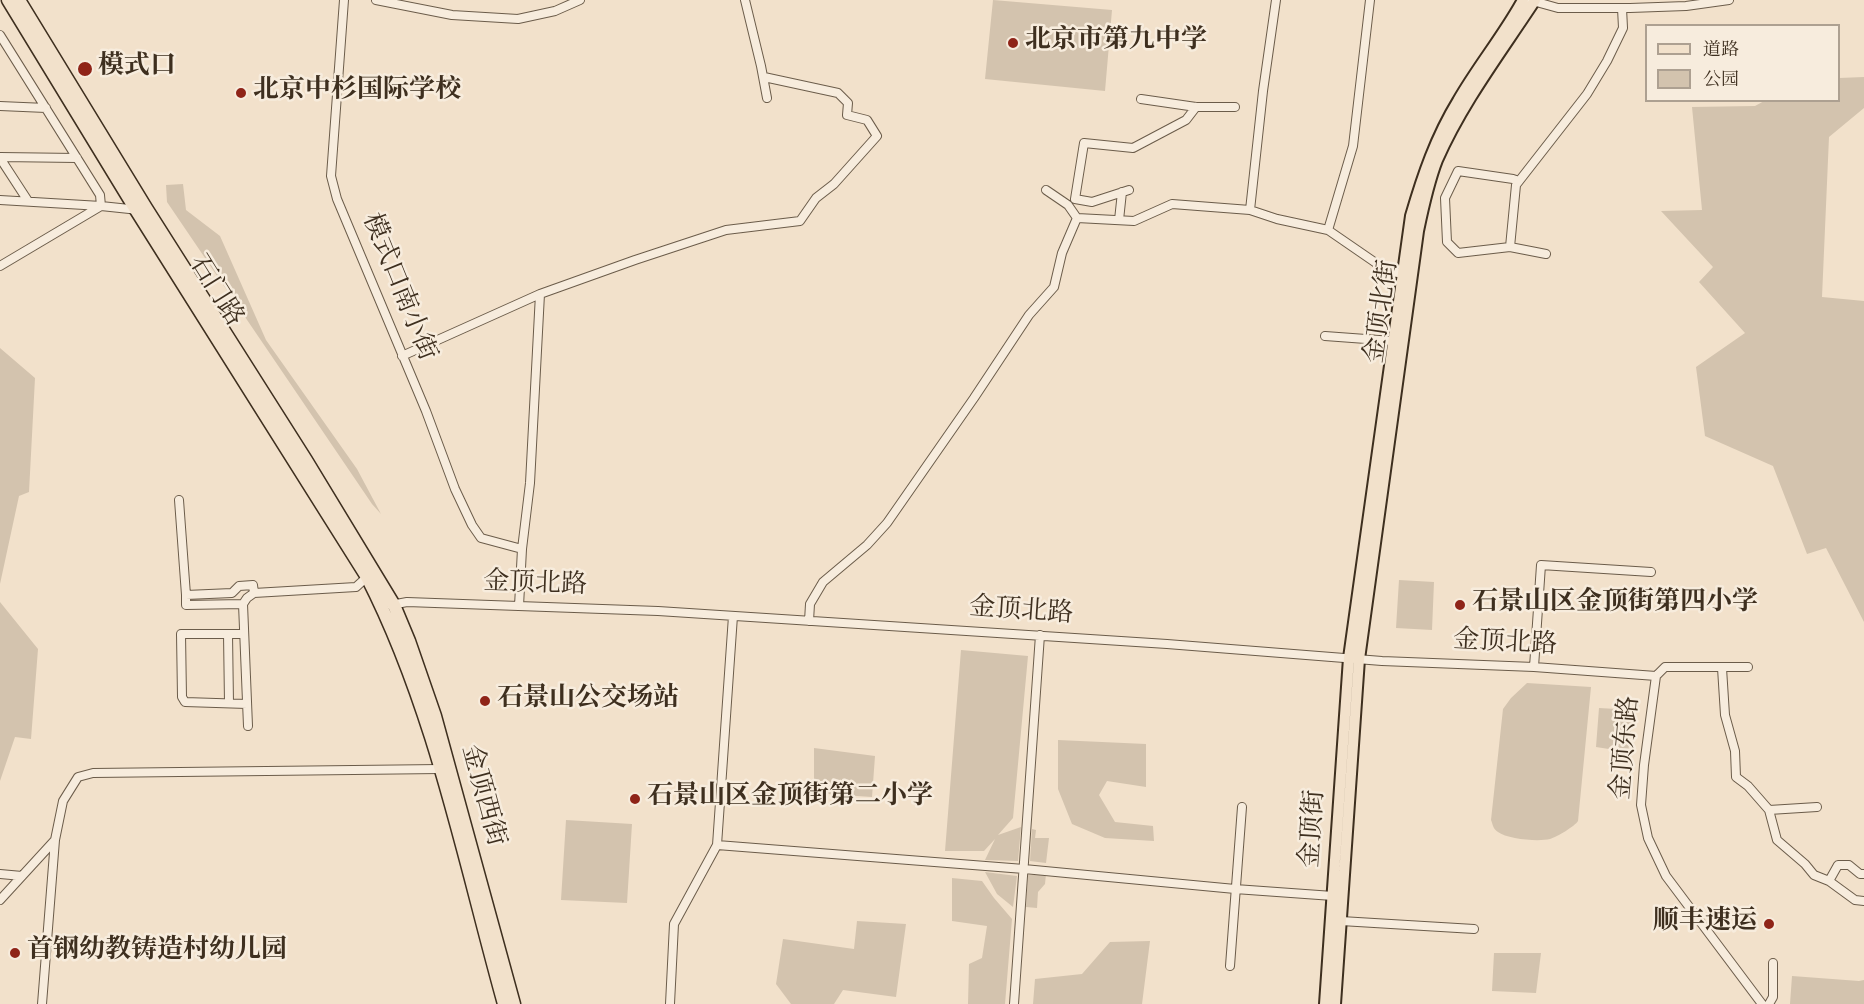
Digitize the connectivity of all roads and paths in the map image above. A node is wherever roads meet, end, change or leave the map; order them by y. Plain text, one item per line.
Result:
1 (8, 0) edge
2 (19, 0) edge
3 (344, 0) edge
4 (376, 0) edge
5 (580, 0) edge
6 (745, 0) edge
7 (1276, 0) edge
8 (1370, 0) edge
9 (1530, 0) edge
10 (1729, 0) edge
11 (1623, 8) junction
12 (0, 35) edge
13 (764, 77) junction
14 (767, 98) dead end
15 (1141, 99) dead end
16 (0, 106) edge
17 (1196, 107) junction
18 (1235, 107) dead end
19 (46, 108) junction
20 (0, 157) edge
21 (77, 158) junction
22 (1519, 181) junction
23 (1046, 190) dead end
24 (0, 200) edge
25 (28, 201) junction
26 (101, 206) junction
27 (141, 209) junction
28 (1250, 210) junction
29 (1077, 218) junction
30 (1119, 220) junction
31 (1328, 230) junction
32 (1510, 247) junction
33 (1546, 254) dead end
34 (0, 266) edge
35 (1407, 274) junction
36 (540, 294) junction
37 (1325, 336) dead end
38 (1393, 341) junction
39 (402, 356) junction
40 (179, 500) dead end
41 (522, 549) junction
42 (1651, 572) dead end
43 (368, 577) junction
44 (254, 593) junction
45 (186, 594) junction
46 (243, 604) junction
47 (388, 606) junction
48 (519, 606) junction
49 (733, 616) junction
50 (809, 621) junction
51 (228, 634) junction
52 (244, 634) junction
53 (1040, 635) junction
54 (1354, 658) junction
55 (1534, 667) junction
56 (1748, 667) dead end
57 (1722, 668) junction
58 (1656, 676) junction
59 (229, 703) junction
60 (247, 704) junction
61 (248, 726) dead end
62 (440, 769) junction
63 (1242, 807) dead end
64 (1817, 807) dead end
65 (1768, 810) junction
66 (55, 840) junction
67 (717, 845) junction
68 (1024, 869) junction
69 (0, 874) edge
70 (1864, 874) edge
71 (22, 876) junction
72 (1829, 881) junction
73 (1235, 889) junction
74 (1333, 896) junction
75 (0, 900) edge
76 (1864, 901) edge
77 (1341, 921) junction
78 (1474, 929) dead end
79 (1773, 963) dead end
80 (1230, 966) dead end
81 (42, 1004) edge
82 (504, 1004) edge
83 (514, 1004) edge
84 (670, 1004) edge
85 (1014, 1004) edge
86 (1325, 1004) edge
87 (1335, 1004) edge
88 (1762, 1004) edge
89 (1769, 1004) edge

1 - 27 highway, 石门路
2 - 27 highway, 石门路
3 - 39 street, 模式口南小街
4 - 5 street
6 - 13 street
7 - 28 street
8 - 31 street
9 - 11 street
9 - 35 main road, 金顶北街
10 - 11 street
11 - 22 street
12 - 19 street
13 - 14 street
13 - 36 street
15 - 17 street
16 - 19 street
17 - 18 street
17 - 30 street
19 - 21 street
20 - 21 street
20 - 25 street
21 - 26 street
22 - 32 street
22 - 32 street
23 - 29 street
24 - 25 street
25 - 26 street
26 - 27 street
26 - 34 street
27 - 43 highway, 石门路
27 - 47 highway, 石门路
28 - 30 street
28 - 31 street
29 - 30 street
29 - 50 street
31 - 35 street
32 - 33 street
35 - 38 main road, 金顶北街
35 - 54 main road, 金顶北街
36 - 39 street
36 - 41 street
37 - 38 street
38 - 54 main road, 金顶北街
39 - 41 street, 模式口南小街
40 - 45 street
41 - 48 street
42 - 55 street
43 - 44 street
43 - 47 highway, 石门路
44 - 45 street
44 - 46 street
45 - 46 street
46 - 52 street
47 - 48 street, 金顶北路
47 - 62 highway, 金顶西街
47 - 83 highway, 金顶西街
48 - 49 street, 金顶北路
49 - 50 street, 金顶北路
49 - 67 street
50 - 53 street, 金顶北路
51 - 52 street
51 - 59 street
51 - 59 street
52 - 60 street
53 - 54 street, 金顶北路
53 - 68 street
54 - 55 street, 金顶北路
54 - 74 main road, 金顶街
54 - 77 main road, 金顶街
55 - 58 street, 金顶北路
56 - 57 street
57 - 58 street
57 - 65 street
58 - 88 street, 金顶东路
59 - 60 street
60 - 61 street
62 - 66 street
62 - 82 highway, 金顶西街
63 - 73 street
64 - 65 street
65 - 72 street
66 - 71 street
66 - 81 street
67 - 68 street
67 - 84 street
68 - 73 street
68 - 85 street
69 - 71 street
70 - 72 street
71 - 75 street
72 - 76 street
73 - 74 street
73 - 80 street
74 - 86 main road, 金顶街
77 - 78 street
77 - 87 main road, 金顶街
79 - 89 street

